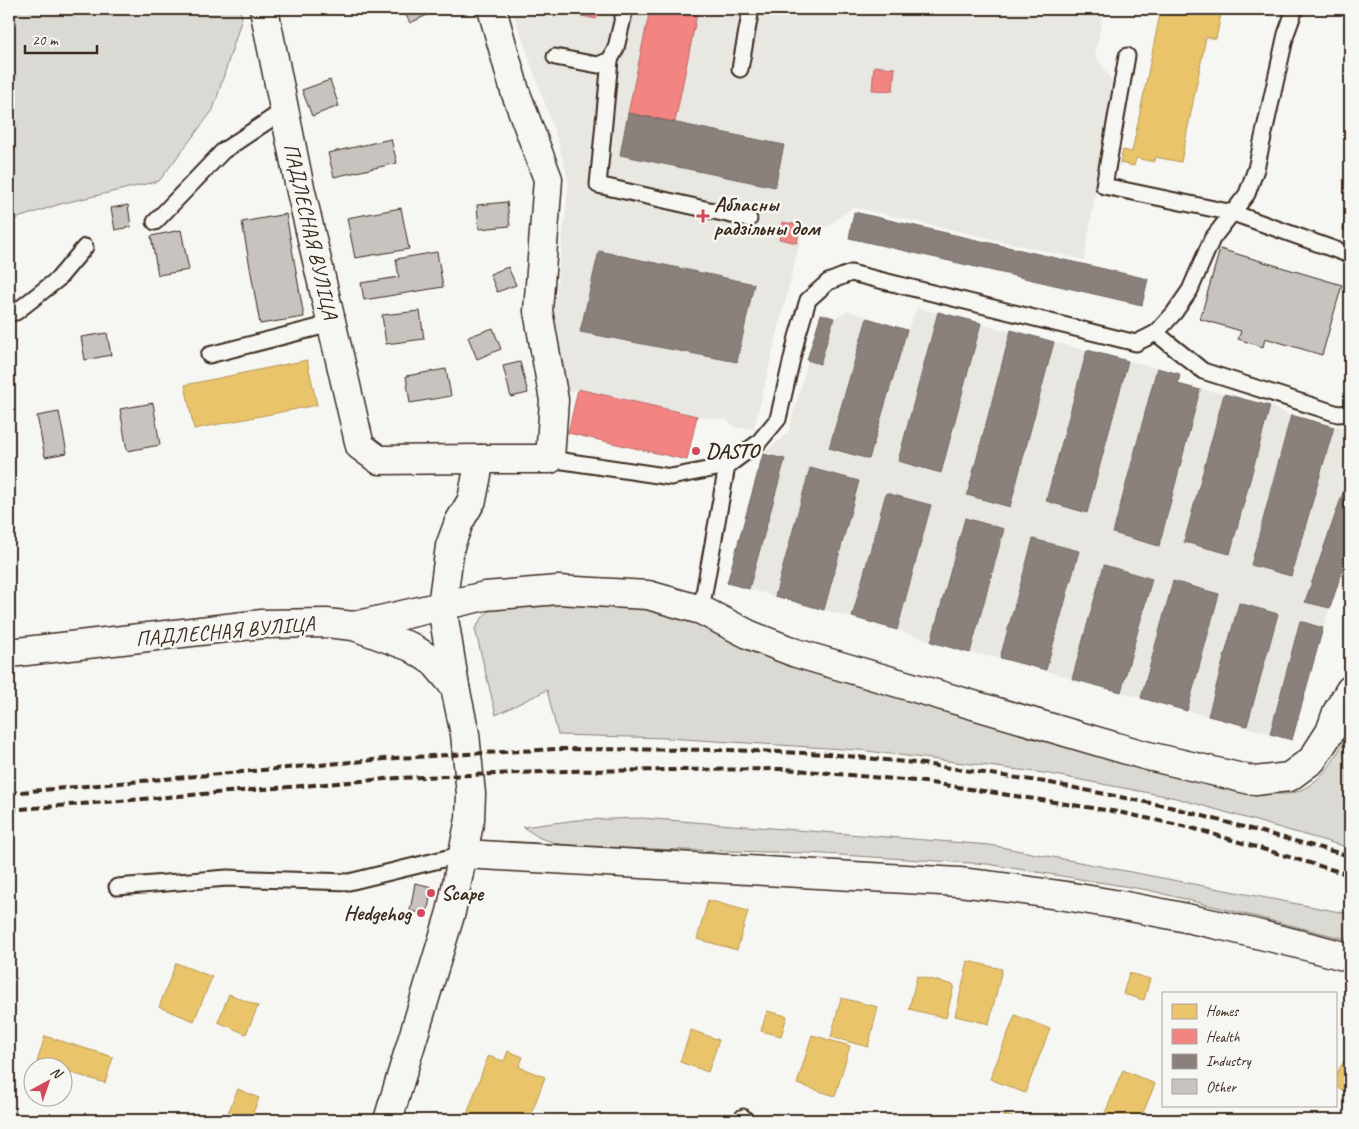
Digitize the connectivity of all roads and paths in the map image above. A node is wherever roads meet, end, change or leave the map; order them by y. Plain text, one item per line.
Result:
1 (264, 9) edge
2 (492, 9) edge
3 (625, 9) edge
4 (751, 9) edge
5 (1296, 9) edge
6 (1127, 56) dead end
7 (555, 57) dead end
8 (610, 60) junction
9 (740, 69) dead end
10 (284, 110) junction
11 (1233, 213) junction
12 (749, 219) dead end
13 (156, 222) dead end
14 (85, 247) dead end
15 (1350, 255) edge
16 (9, 313) edge
17 (332, 324) junction
18 (1156, 333) junction
19 (209, 355) dead end
20 (1350, 413) edge
21 (550, 458) junction
22 (480, 459) junction
23 (727, 466) junction
24 (442, 606) junction
25 (701, 610) junction
26 (354, 626) junction
27 (9, 652) edge
28 (455, 687) junction
29 (1350, 690) edge
30 (464, 854) junction
31 (117, 887) dead end
32 (1350, 958) edge
33 (388, 1120) edge

1 - 10 street, ПАДЛЕСНАЯ ВУЛІЦА
2 - 21 street
3 - 8 lane
4 - 9 lane
5 - 11 lane
6 - 11 lane
7 - 8 lane
8 - 12 lane
10 - 13 lane
10 - 17 street, ПАДЛЕСНАЯ ВУЛІЦА
11 - 15 lane
11 - 18 lane
14 - 16 lane
17 - 19 lane
17 - 22 street, ПАДЛЕСНАЯ ВУЛІЦА
18 - 20 lane
18 - 23 lane
21 - 22 street, ПАДЛЕСНАЯ ВУЛІЦА
21 - 23 lane
22 - 24 street
23 - 25 lane
24 - 25 street
24 - 26 street
24 - 28 street
25 - 29 street
26 - 27 street, ПАДЛЕСНАЯ ВУЛІЦА
26 - 28 street, ПАДЛЕСНАЯ ВУЛІЦА
28 - 30 street, ПАДЛЕСНАЯ ВУЛІЦА
30 - 31 lane
30 - 32 street
30 - 33 street, ПАДЛЕСНАЯ ВУЛІЦА

